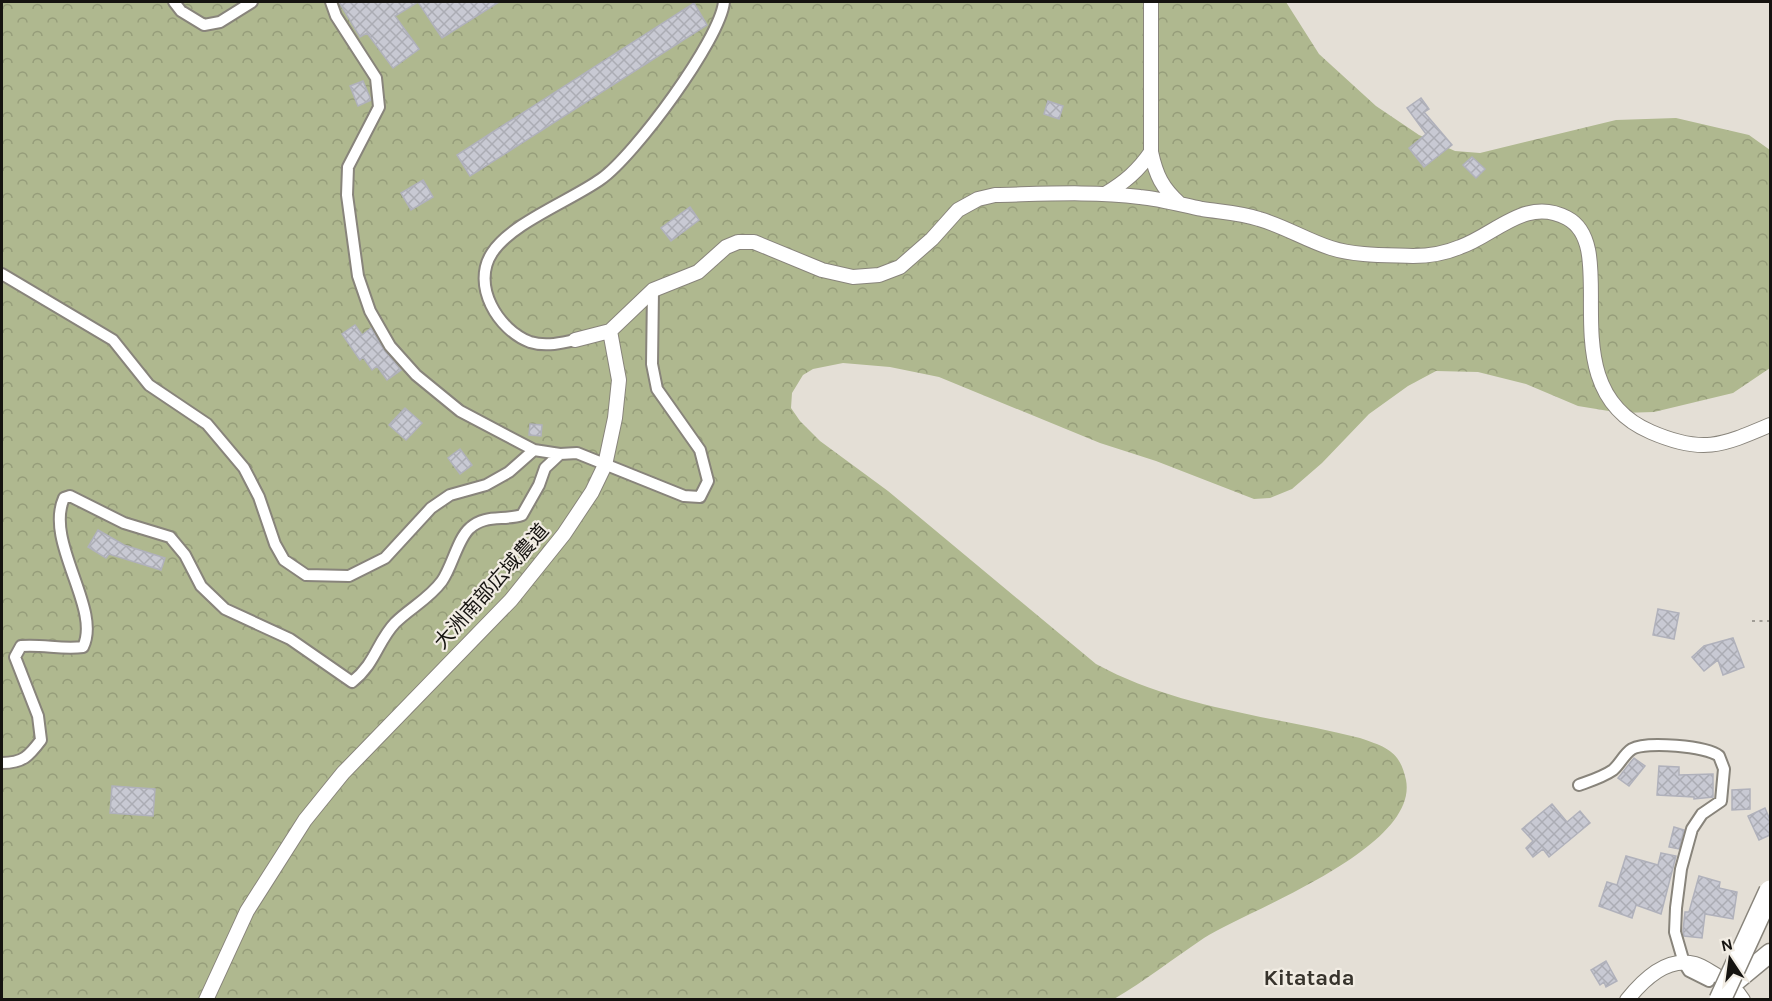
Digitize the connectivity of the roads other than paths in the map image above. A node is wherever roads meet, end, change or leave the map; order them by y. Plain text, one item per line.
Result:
1 (174, 2) edge
2 (252, 2) edge
3 (331, 2) edge
4 (724, 2) edge
5 (1151, 2) edge
6 (1151, 152) junction
7 (1105, 194) junction
8 (1181, 205) junction
9 (2, 274) edge
10 (654, 290) junction
11 (610, 331) junction
12 (575, 340) joint
13 (1770, 425) edge
14 (534, 450) junction
15 (560, 454) junction
16 (605, 465) junction
17 (2, 763) edge
18 (1579, 785) dead end
19 (1770, 891) edge
20 (1770, 953) edge
21 (1684, 963) junction
22 (1712, 978) dead end
23 (1732, 998) edge
24 (206, 999) edge
25 (1627, 999) edge
26 (1713, 999) edge

1 - 2 street
3 - 14 street
4 - 12 street
5 - 6 street
6 - 7 street
6 - 8 street
7 - 8 street
7 - 10 street
8 - 13 street
9 - 14 street
10 - 11 street
10 - 16 street
11 - 12 street
11 - 16 street, 大洲南部広域農道
14 - 15 street
15 - 16 street
15 - 17 street
16 - 24 street, 大洲南部広域農道
18 - 21 street
19 - 23 highway, bridge
20 - 26 highway
21 - 22 street
21 - 25 street

